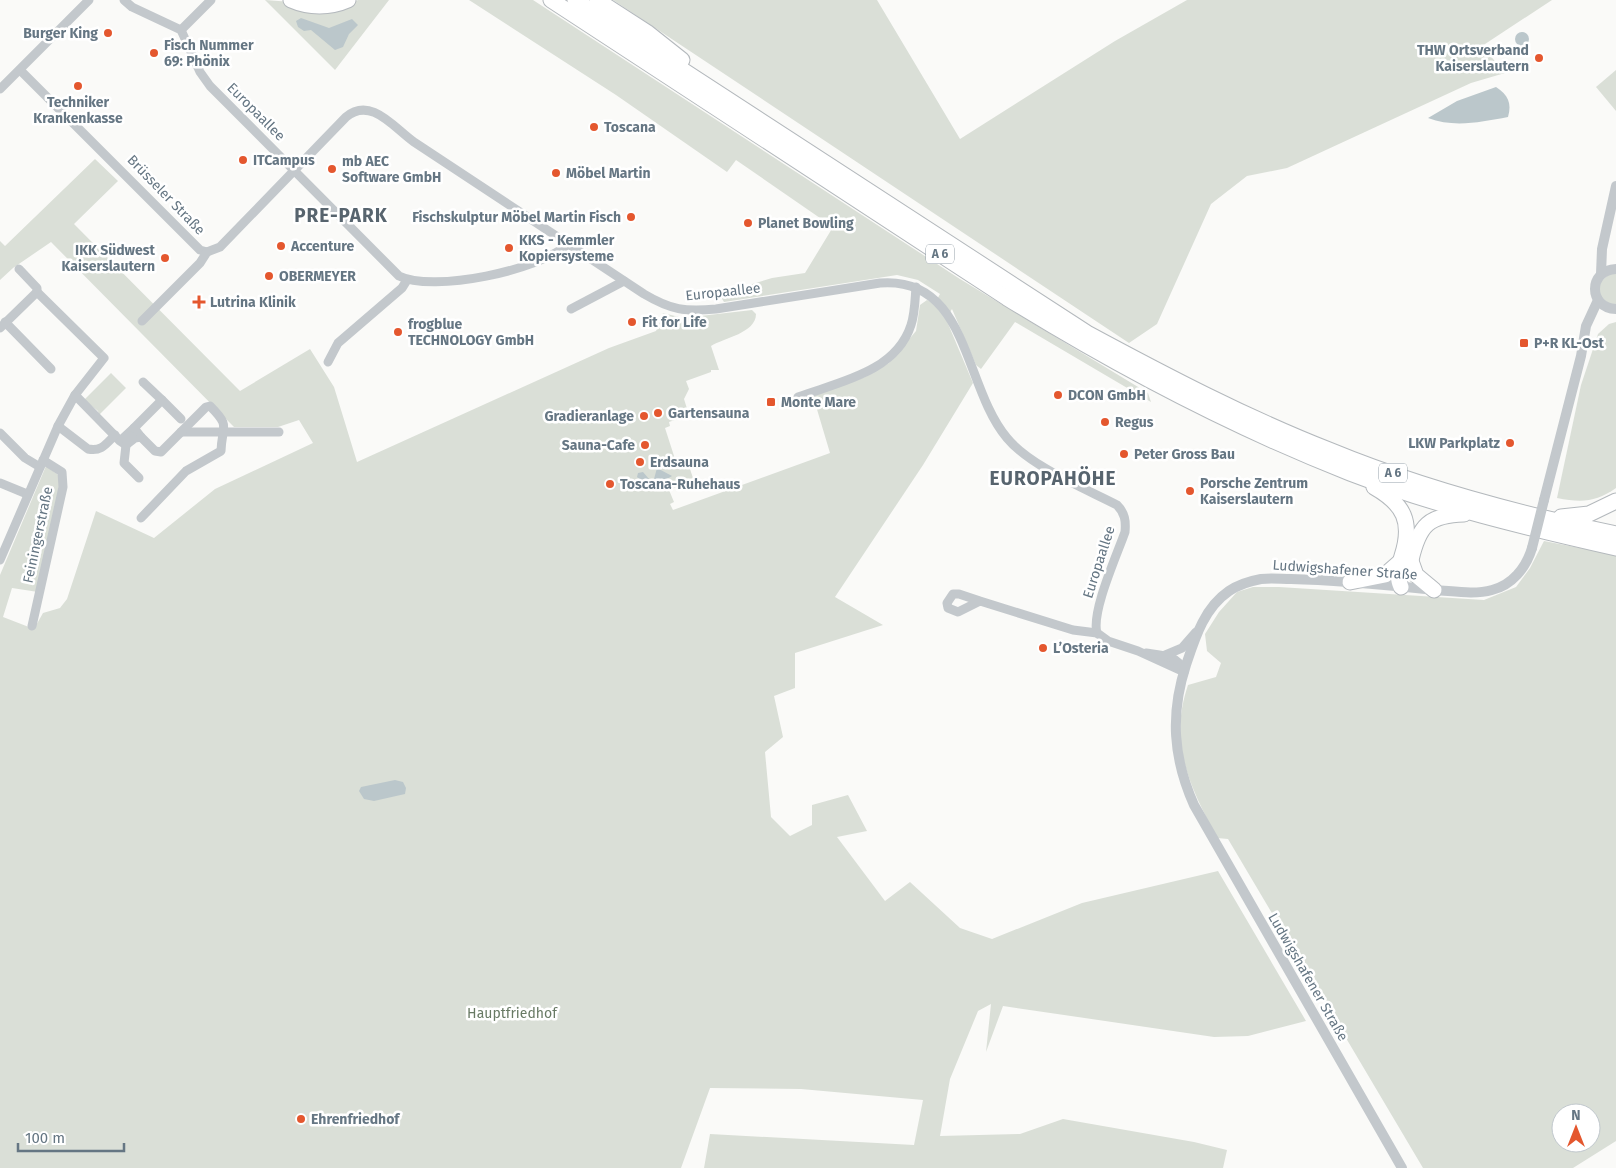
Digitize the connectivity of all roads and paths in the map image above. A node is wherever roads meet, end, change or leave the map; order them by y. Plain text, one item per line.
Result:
1 (89, 0) edge
2 (124, 0) edge
3 (211, 0) edge
4 (291, 0) edge
5 (313, 0) edge
6 (324, 0) edge
7 (348, 0) edge
8 (551, 0) edge
9 (575, 0) edge
10 (597, 0) edge
11 (180, 30) junction
12 (20, 70) junction
13 (0, 89) edge
14 (711, 90) junction
15 (295, 171) junction
16 (1616, 186) edge
17 (1605, 238) junction
18 (568, 244) junction
19 (207, 252) junction
20 (19, 269) dead end
21 (1616, 269) edge
22 (1601, 274) junction
23 (407, 280) junction
24 (624, 281) junction
25 (916, 287) junction
26 (37, 292) junction
27 (1598, 300) junction
28 (571, 309) dead end
29 (1615, 309) edge
30 (142, 321) dead end
31 (3, 325) edge
32 (1581, 356) junction
33 (328, 362) dead end
34 (51, 369) dead end
35 (143, 382) dead end
36 (75, 395) junction
37 (798, 397) dead end
38 (162, 400) junction
39 (181, 419) dead end
40 (58, 426) junction
41 (134, 428) junction
42 (181, 432) junction
43 (224, 432) junction
44 (279, 432) dead end
45 (0, 433) edge
46 (141, 437) junction
47 (120, 440) junction
48 (41, 464) junction
49 (1351, 473) junction
50 (139, 478) dead end
51 (0, 483) edge
52 (27, 494) junction
53 (1616, 501) edge
54 (1476, 513) junction
55 (1524, 514) junction
56 (141, 518) dead end
57 (1616, 534) edge
58 (1616, 548) edge
59 (0, 560) edge
60 (1406, 561) junction
61 (1350, 582) junction
62 (1401, 587) junction
63 (1434, 590) junction
64 (980, 601) dead end
65 (32, 626) dead end
66 (1200, 627) junction
67 (1097, 633) junction
68 (1138, 652) junction
69 (1163, 656) junction
70 (1184, 672) junction
71 (1402, 1168) edge

1 - 12 street
2 - 11 street
3 - 11 street
4 - 7 highway
5 - 6 highway
8 - 49 highway, A 6
9 - 14 highway, A 6
10 - 14 highway
11 - 15 street, Europaallee
12 - 13 street
12 - 19 street, Brüsseler Straße
14 - 55 highway, A 6
15 - 18 street, Europaallee
15 - 19 street, Brüsseler Straße
15 - 23 street
16 - 17 street
17 - 21 street
17 - 22 street
18 - 23 street
18 - 24 street, Europaallee
19 - 30 street
20 - 26 street
21 - 22 street
22 - 27 street
23 - 33 street
24 - 25 street, Europaallee
24 - 28 street
25 - 37 street
25 - 67 street, Europaallee
26 - 31 street
26 - 36 street
27 - 29 street
27 - 32 street, Ludwigshafener Straße
29 - 32 street, Ludwigshafener Straße
31 - 34 street
32 - 63 street, Ludwigshafener Straße, bridge
35 - 38 street
36 - 40 street
36 - 47 street
38 - 39 street
38 - 41 street
40 - 47 street
40 - 48 street
41 - 46 street
41 - 47 street
42 - 43 street
42 - 43 street
42 - 46 street
43 - 44 street
43 - 56 street
45 - 48 street
46 - 47 street
47 - 50 street
48 - 52 street
48 - 65 street, Feiningerstraße
49 - 54 highway, A 6
49 - 60 highway
51 - 52 street
52 - 59 street
53 - 55 highway
54 - 58 highway, A 6
54 - 60 highway
55 - 57 highway, A 6
60 - 61 highway
60 - 62 highway
60 - 63 highway
61 - 62 street, Ludwigshafener Straße
61 - 66 street, Ludwigshafener Straße
62 - 63 street, Ludwigshafener Straße
64 - 67 street
66 - 69 street
66 - 70 street, Ludwigshafener Straße
67 - 68 street
68 - 69 street
68 - 70 street
69 - 70 street
70 - 71 street, Ludwigshafener Straße

